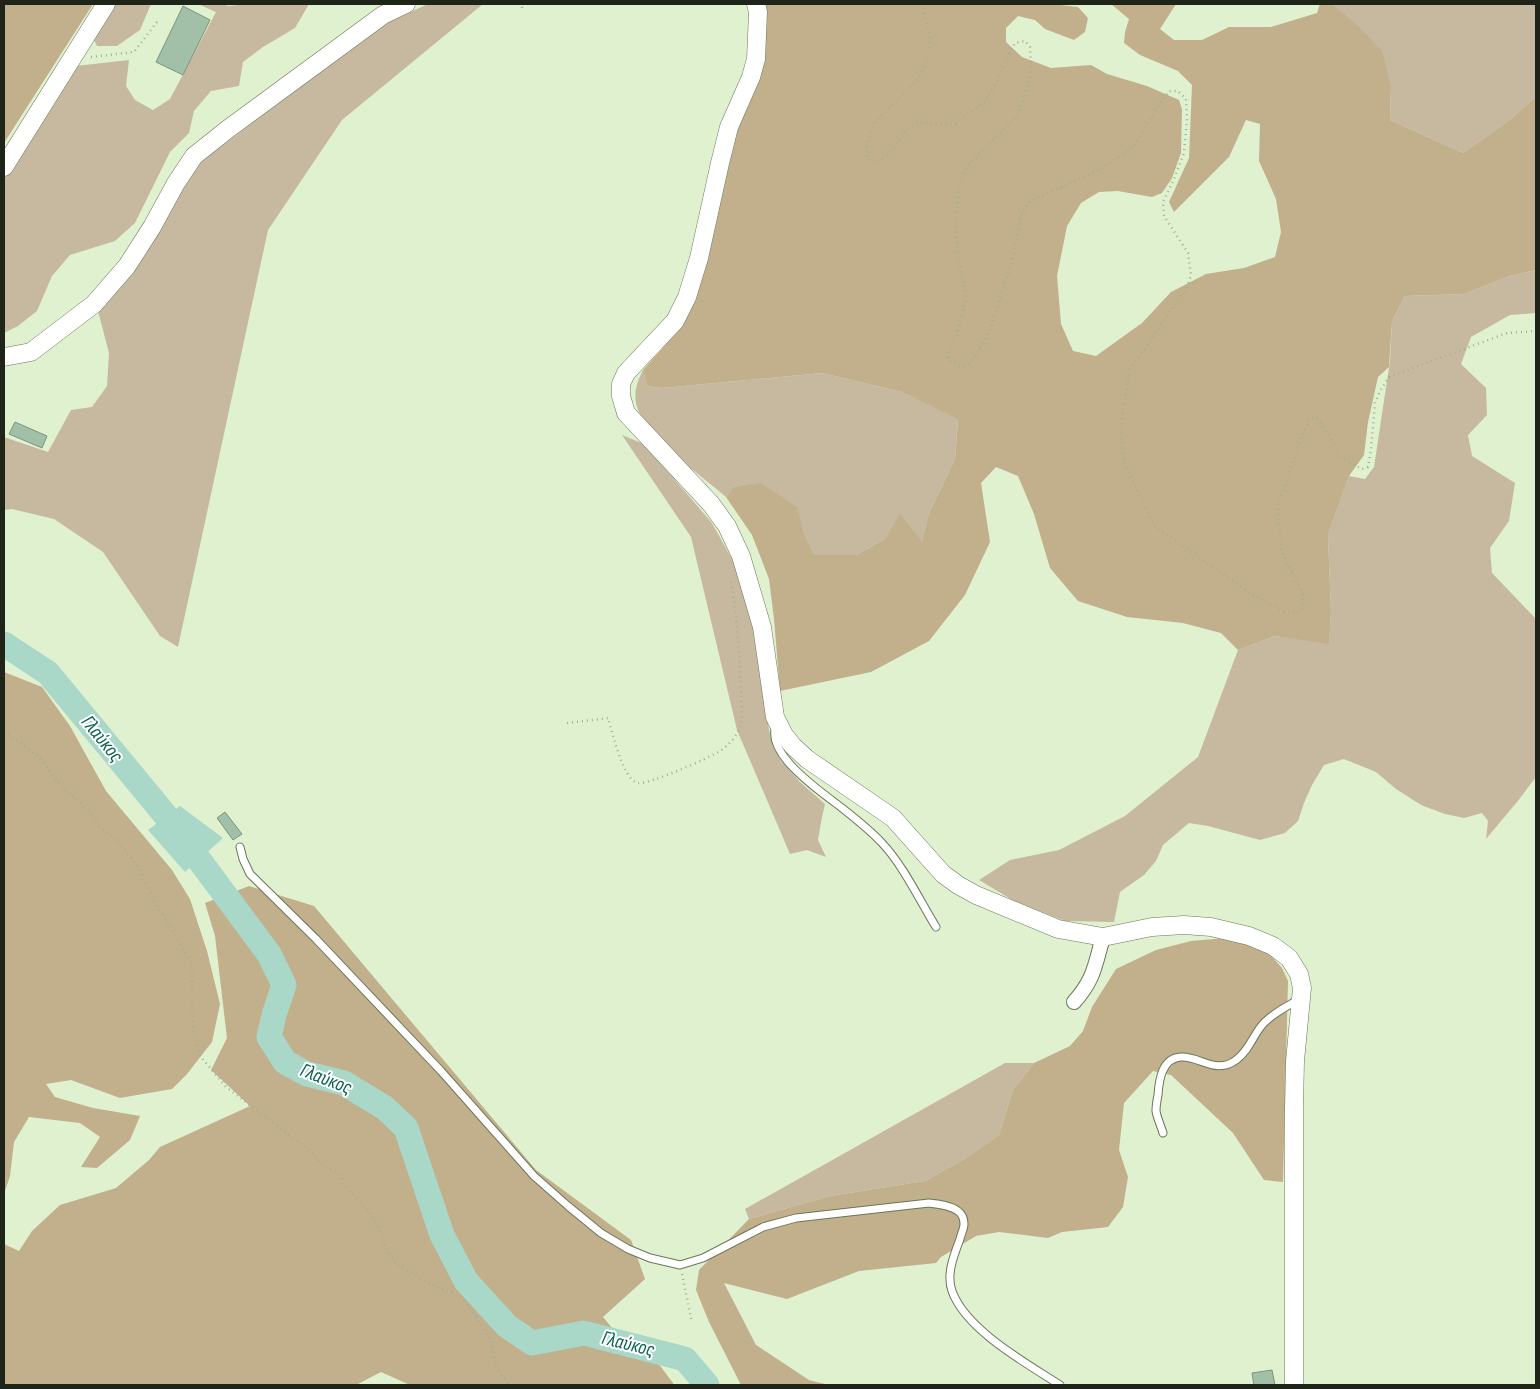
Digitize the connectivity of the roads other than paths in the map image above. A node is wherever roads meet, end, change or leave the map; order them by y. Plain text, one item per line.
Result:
1 (106, 4) edge
2 (406, 4) edge
3 (756, 4) edge
4 (4, 167) edge
5 (4, 358) edge
6 (778, 724) junction
7 (240, 847) dead end
8 (936, 927) dead end
9 (1102, 937) junction
10 (1301, 999) junction
11 (1074, 1002) dead end
12 (1163, 1133) dead end
13 (1060, 1385) edge
14 (1294, 1385) edge

1 - 4 street
2 - 5 street
3 - 6 street
6 - 8 lane
6 - 9 street
7 - 13 lane
9 - 10 street
9 - 11 street
10 - 12 lane
10 - 14 street

